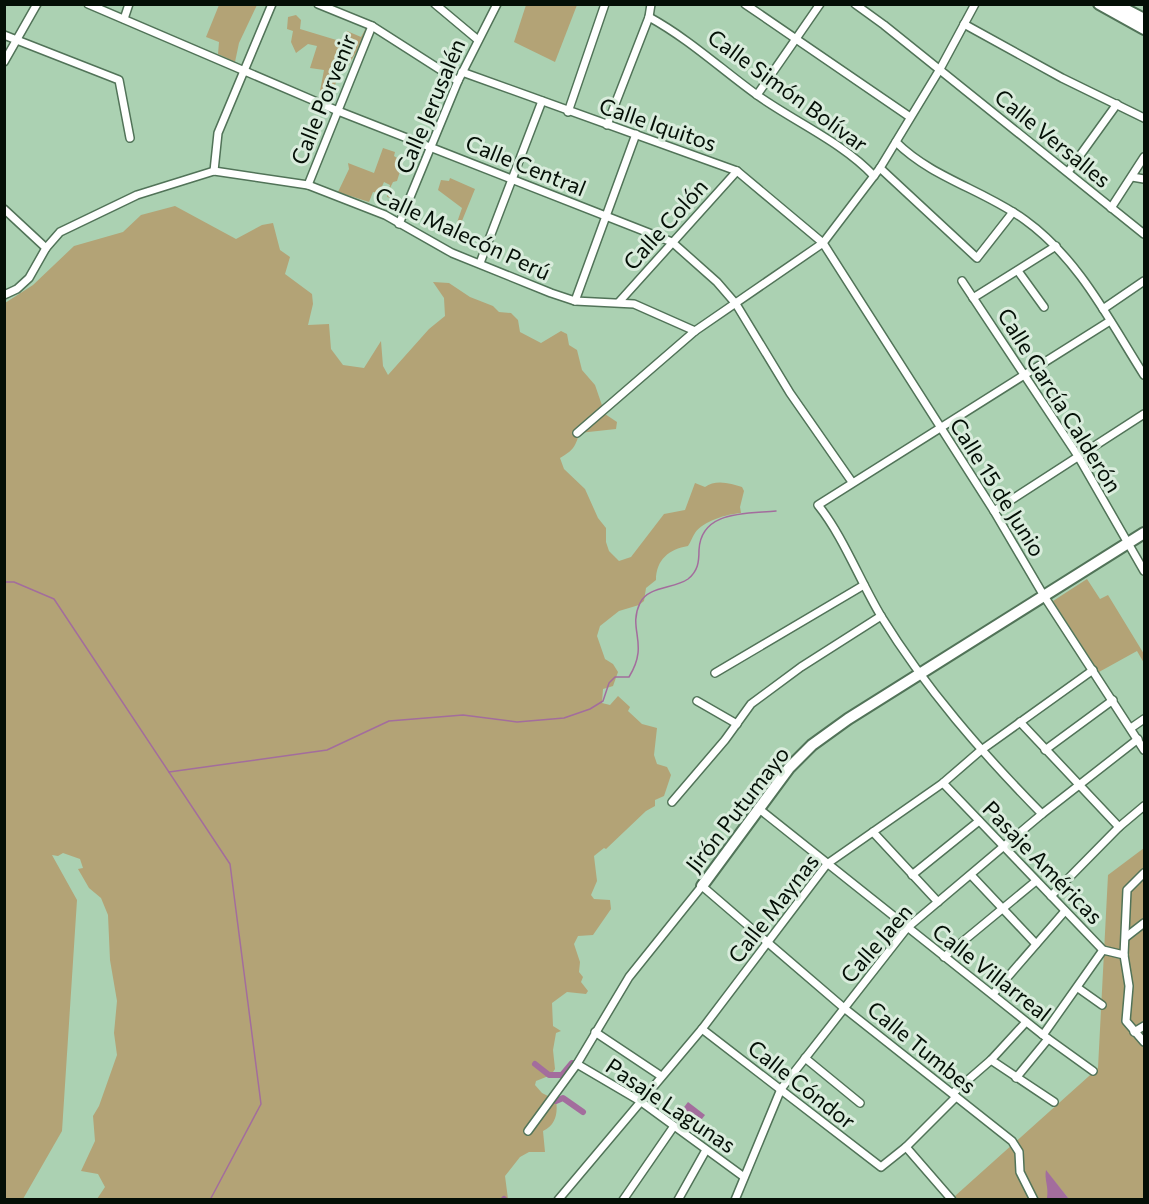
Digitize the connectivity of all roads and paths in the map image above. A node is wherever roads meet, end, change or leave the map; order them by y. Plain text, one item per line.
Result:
1 (37, 4) edge
2 (88, 4) edge
3 (129, 4) edge
4 (272, 4) edge
5 (318, 4) edge
6 (435, 4) edge
7 (497, 4) edge
8 (604, 4) edge
9 (651, 4) edge
10 (745, 4) edge
11 (820, 4) edge
12 (855, 4) edge
13 (1115, 4) edge
14 (972, 5) edge
15 (1101, 5) edge
16 (649, 17) junction
17 (124, 19) junction
18 (1144, 20) edge
19 (964, 24) junction
20 (372, 26) junction
21 (1144, 29) edge
22 (4, 35) edge
23 (796, 38) junction
24 (478, 40) junction
25 (18, 41) junction
26 (4, 62) edge
27 (940, 69) junction
28 (245, 71) junction
29 (462, 72) junction
30 (458, 81) junction
31 (757, 95) junction
32 (542, 101) junction
33 (1116, 104) junction
34 (338, 111) junction
35 (568, 112) junction
36 (910, 117) junction
37 (1144, 118) edge
38 (607, 125) junction
39 (636, 134) junction
40 (130, 138) dead end
41 (896, 142) junction
42 (433, 146) junction
43 (1144, 157) edge
44 (880, 168) junction
45 (214, 171) junction
46 (737, 171) junction
47 (1068, 172) junction
48 (874, 176) junction
49 (1132, 177) junction
50 (1144, 179) edge
51 (512, 181) junction
52 (308, 185) junction
53 (1111, 208) junction
54 (4, 209) edge
55 (1013, 212) junction
56 (606, 216) junction
57 (399, 224) junction
58 (1144, 234) edge
59 (672, 242) junction
60 (823, 243) junction
61 (1056, 246) junction
62 (46, 248) junction
63 (480, 263) junction
64 (1018, 271) junction
65 (962, 281) dead end
66 (1144, 281) edge
67 (4, 295) edge
68 (973, 297) junction
69 (575, 301) junction
70 (619, 302) junction
71 (736, 304) junction
72 (1044, 308) dead end
73 (1103, 309) junction
74 (1110, 321) junction
75 (694, 331) junction
76 (1025, 373) junction
77 (1144, 375) edge
78 (1144, 414) edge
79 (940, 427) junction
80 (577, 433) dead end
81 (1078, 456) junction
82 (852, 482) junction
83 (994, 511) junction
84 (1144, 533) edge
85 (1128, 544) junction
86 (1144, 571) edge
87 (864, 585) junction
88 (1044, 596) junction
89 (881, 616) junction
90 (1093, 670) junction
91 (715, 673) dead end
92 (921, 675) junction
93 (1113, 700) junction
94 (697, 701) dead end
95 (1144, 719) edge
96 (1020, 722) junction
97 (737, 724) junction
98 (1131, 728) junction
99 (1138, 739) junction
100 (1045, 750) junction
101 (1144, 750) edge
102 (980, 751) junction
103 (943, 783) junction
104 (1078, 786) junction
105 (672, 802) dead end
106 (1144, 806) edge
107 (758, 808) junction
108 (1042, 814) junction
109 (979, 821) junction
110 (1119, 827) junction
111 (873, 832) junction
112 (1004, 848) junction
113 (827, 864) junction
114 (1144, 873) edge
115 (912, 875) junction
116 (971, 875) junction
117 (1036, 881) junction
118 (702, 886) junction
119 (1051, 896) junction
120 (938, 902) junction
121 (1004, 909) junction
122 (1065, 911) junction
123 (1144, 923) edge
124 (907, 928) junction
125 (1126, 937) junction
126 (768, 944) junction
127 (1036, 944) junction
128 (1103, 950) junction
129 (1124, 955) junction
130 (944, 957) junction
131 (1078, 988) junction
132 (993, 994) junction
133 (1102, 1005) dead end
134 (844, 1008) junction
135 (1026, 1022) junction
136 (1144, 1026) edge
137 (702, 1029) junction
138 (595, 1032) junction
139 (1134, 1032) junction
140 (1046, 1037) junction
141 (1144, 1042) edge
142 (805, 1058) junction
143 (991, 1060) junction
144 (577, 1064) junction
145 (1093, 1071) dead end
146 (662, 1076) junction
147 (1016, 1078) junction
148 (781, 1089) junction
149 (954, 1095) junction
150 (640, 1101) junction
151 (1054, 1102) dead end
152 (860, 1103) dead end
153 (674, 1126) junction
154 (528, 1131) dead end
155 (906, 1147) junction
156 (706, 1150) junction
157 (744, 1177) junction
158 (558, 1200) edge
159 (623, 1200) edge
160 (678, 1200) edge
161 (735, 1200) edge
162 (952, 1200) edge
163 (1034, 1200) edge

1 - 25 street
2 - 17 street, Calle Central
3 - 17 street
4 - 28 street
5 - 20 street
6 - 24 street
7 - 24 street, Calle Jerusalén
8 - 35 street
9 - 16 street
10 - 23 street
11 - 23 street
12 - 27 street, Calle Versalles
13 - 18 street
14 - 19 street
15 - 21 street
16 - 31 street, Calle Simón Bolívar
16 - 38 street
17 - 28 street, Calle Central
19 - 27 street
19 - 33 street
20 - 30 street
20 - 34 street, Calle Porvenir
22 - 25 street
23 - 31 street
23 - 36 street
24 - 29 street, Calle Jerusalén
25 - 26 street
25 - 40 street
27 - 36 street
27 - 47 street, Calle Versalles
28 - 34 street, Calle Central
28 - 45 street
29 - 30 street, Calle Jerusalén
29 - 32 street, Calle Iquitos
30 - 42 street, Calle Jerusalén
31 - 48 street, Calle Simón Bolívar
32 - 35 street, Calle Iquitos
32 - 51 street
33 - 37 street
33 - 47 street
34 - 42 street, Calle Central
34 - 52 street, Calle Porvenir
35 - 38 street, Calle Iquitos
36 - 41 street
38 - 39 street, Calle Iquitos
39 - 46 street, Calle Iquitos
39 - 56 street
41 - 44 street
41 - 55 street
42 - 51 street, Calle Central
42 - 57 street, Calle Jerusalén
43 - 49 street
44 - 48 street
44 - 55 street, Calle Simón Bolívar
45 - 52 street, Calle Malecón Perú
45 - 62 street
46 - 59 street, Calle Colón
46 - 60 street, Calle Iquitos
47 - 53 street, Calle Versalles
48 - 60 street
49 - 50 street
49 - 53 street
51 - 56 street, Calle Central
51 - 63 street
52 - 57 street, Calle Malecón Perú
53 - 58 street, Calle Versalles
54 - 62 street
55 - 61 street
56 - 59 street, Calle Central
56 - 69 street
57 - 63 street, Calle Malecón Perú
59 - 70 street, Calle Colón
59 - 71 street, Calle Central
60 - 71 street
60 - 79 street, Calle 15 de Junio
61 - 64 street
61 - 73 street
62 - 67 street
63 - 69 street, Calle Malecón Perú
64 - 68 street
64 - 72 street
65 - 68 street, Calle García Calderón
66 - 73 street
68 - 76 street, Calle García Calderón
69 - 70 street, Calle Malecón Perú
70 - 75 street, Calle Malecón Perú
71 - 75 street
71 - 82 street, Calle Central
73 - 74 street
74 - 76 street
74 - 77 street
75 - 80 street
76 - 79 street
76 - 81 street, Calle García Calderón
78 - 81 street
79 - 82 street
79 - 83 street, Calle 15 de Junio
81 - 83 street
81 - 85 street, Calle García Calderón
82 - 87 street
83 - 88 street, Calle 15 de Junio
84 - 85 street, Jirón Putumayo
85 - 86 street, Calle García Calderón
85 - 88 street, Jirón Putumayo
87 - 89 street
87 - 91 street
88 - 90 street, Calle 15 de Junio
88 - 92 street, Jirón Putumayo
89 - 92 street
89 - 97 street
90 - 93 street, Calle 15 de Junio
90 - 96 street, Calle Maynas
92 - 102 street
92 - 107 street, Jirón Putumayo
93 - 98 street, Calle 15 de Junio
93 - 100 street
94 - 97 street
95 - 98 street
96 - 100 street
96 - 102 street, Calle Maynas
97 - 105 street
98 - 99 street, Calle 15 de Junio
99 - 101 street, Calle 15 de Junio
99 - 104 street, Calle Jaen
100 - 104 street
102 - 103 street, Calle Maynas
102 - 108 street
103 - 109 street, Pasaje Américas
103 - 111 street, Calle Maynas
104 - 108 street, Calle Jaen
104 - 110 street
106 - 110 street
107 - 113 street, Calle Villarreal
107 - 118 street, Jirón Putumayo
108 - 112 street, Calle Jaen
109 - 112 street, Pasaje Américas
109 - 115 street
110 - 119 street
111 - 113 street, Calle Maynas
111 - 115 street
112 - 116 street, Calle Jaen
112 - 117 street, Pasaje Américas
113 - 124 street, Calle Villarreal
113 - 126 street, Calle Maynas
114 - 125 street
115 - 120 street
116 - 120 street, Calle Jaen
116 - 121 street
117 - 119 street, Pasaje Américas
117 - 121 street
118 - 126 street, Calle Tumbes
118 - 138 street, Jirón Putumayo
119 - 122 street, Pasaje Américas
120 - 124 street, Calle Jaen
121 - 127 street
121 - 130 street
122 - 127 street
122 - 128 street, Pasaje Américas
123 - 125 street
124 - 130 street, Calle Villarreal
124 - 134 street, Calle Jaen
125 - 129 street
126 - 134 street, Calle Tumbes
126 - 137 street, Calle Maynas
127 - 132 street
128 - 129 street, Pasaje Américas
128 - 131 street
129 - 139 street
130 - 132 street, Calle Villarreal
131 - 133 street
131 - 140 street
132 - 135 street, Calle Villarreal
134 - 142 street, Calle Jaen
134 - 149 street, Calle Tumbes
135 - 140 street, Calle Villarreal
135 - 143 street
136 - 139 street
137 - 146 street, Calle Maynas
137 - 148 street, Calle Cóndor
138 - 144 street, Jirón Putumayo
138 - 146 street
139 - 141 street
140 - 145 street, Calle Villarreal
140 - 147 street
142 - 148 street, Calle Jaen
142 - 152 street
143 - 147 street
143 - 149 street
144 - 150 street, Pasaje Lagunas
144 - 154 street, Jirón Putumayo
146 - 150 street, Calle Maynas
147 - 151 street
148 - 155 street, Calle Cóndor
148 - 157 street, Calle Jaen
149 - 155 street
149 - 163 street, Calle Tumbes
150 - 153 street, Pasaje Lagunas
150 - 158 street, Calle Maynas
153 - 156 street, Pasaje Lagunas
153 - 159 street
155 - 162 street
156 - 157 street, Pasaje Lagunas
156 - 160 street
157 - 161 street, Calle Jaen

